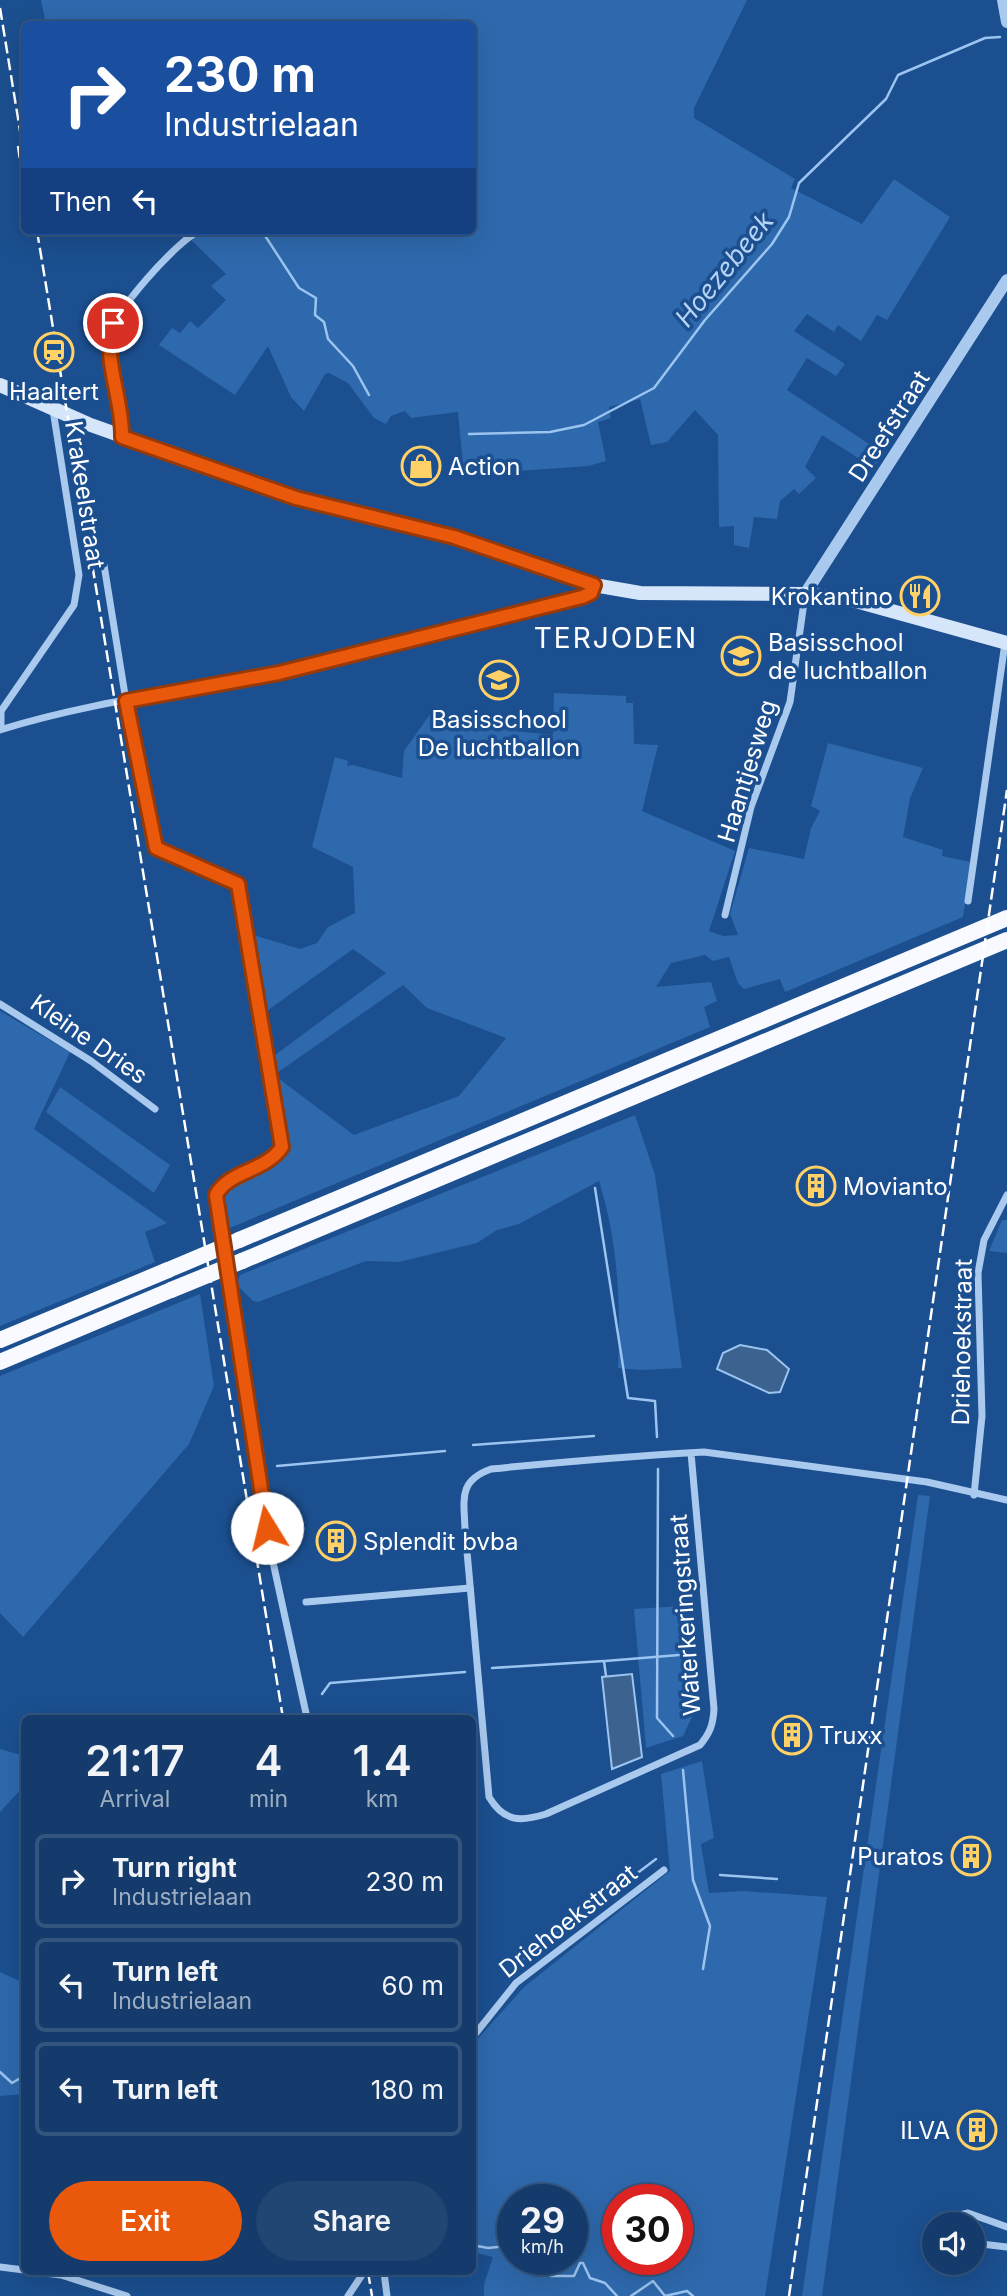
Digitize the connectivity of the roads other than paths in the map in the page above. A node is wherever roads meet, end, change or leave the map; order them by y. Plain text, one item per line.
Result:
1 (1003, 0) edge
2 (1007, 22) edge
3 (193, 235) edge
4 (1007, 280) edge
5 (0, 385) edge
6 (53, 410) junction
7 (122, 437) junction
8 (104, 565) dead end
9 (594, 585) junction
10 (805, 594) junction
11 (1006, 643) edge
12 (126, 701) junction
13 (1, 730) edge
14 (968, 901) dead end
15 (724, 915) dead end
16 (1007, 918) edge
17 (1007, 940) edge
18 (0, 1004) edge
19 (155, 1109) dead end
20 (1007, 1195) edge
21 (0, 1339) edge
22 (0, 1362) edge
23 (691, 1453) junction
24 (974, 1495) junction
25 (1007, 1500) edge
26 (470, 1588) junction
27 (306, 1602) dead end
28 (306, 1715) edge
29 (664, 1870) dead end
30 (476, 2033) edge
31 (985, 2219) edge
32 (1007, 2227) edge
33 (985, 2244) edge
34 (1007, 2247) edge
35 (0, 2267) edge
36 (21, 2270) edge
37 (61, 2275) edge
38 (362, 2275) edge
39 (384, 2275) edge
40 (127, 2296) edge
41 (348, 2296) edge
42 (387, 2296) edge

1 - 2 street
3 - 7 street
4 - 10 street, Dreefstraat
5 - 6 main road
6 - 7 main road
6 - 13 street, Krakeelstraat
7 - 9 main road
8 - 12 street
9 - 10 main road
9 - 12 street
10 - 11 main road
10 - 15 street, Haantjesweg
11 - 14 street
12 - 13 street
12 - 28 street
16 - 21 highway, bridge
17 - 22 highway, bridge
18 - 19 street, Kleine Dries
20 - 24 street, Driehoekstraat
23 - 24 street, Waterkeringstraat
23 - 26 street, Waterkeringstraat
23 - 26 street, Waterkeringstraat
24 - 25 street, Waterkeringstraat
26 - 27 street
29 - 30 street, Driehoekstraat
31 - 32 street
33 - 34 street
35 - 36 street
37 - 40 street
38 - 41 street
39 - 42 street

